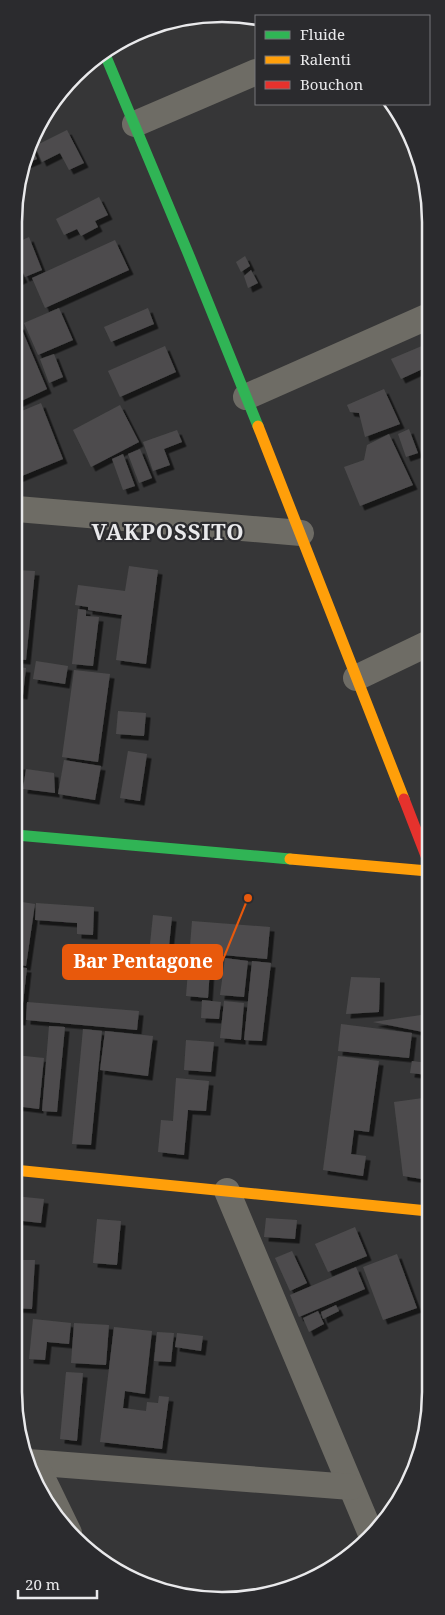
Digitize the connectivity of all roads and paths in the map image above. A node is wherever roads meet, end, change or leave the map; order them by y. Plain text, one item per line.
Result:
1 (107, 59) edge
2 (255, 72) edge
3 (135, 124) junction
4 (422, 319) edge
5 (246, 397) junction
6 (22, 509) edge
7 (301, 533) junction
8 (422, 646) edge
9 (356, 678) junction
10 (22, 836) edge
11 (422, 846) edge
12 (422, 870) edge
13 (22, 1171) edge
14 (228, 1191) junction
15 (422, 1209) edge
16 (35, 1462) edge
17 (351, 1487) junction
18 (369, 1529) edge

1 - 3 street
2 - 3 street
3 - 5 street
4 - 5 street
5 - 7 street
6 - 7 street
7 - 9 street
8 - 9 street
9 - 11 street
10 - 12 street
13 - 14 street
14 - 15 street
14 - 17 street
16 - 17 street
17 - 18 street

